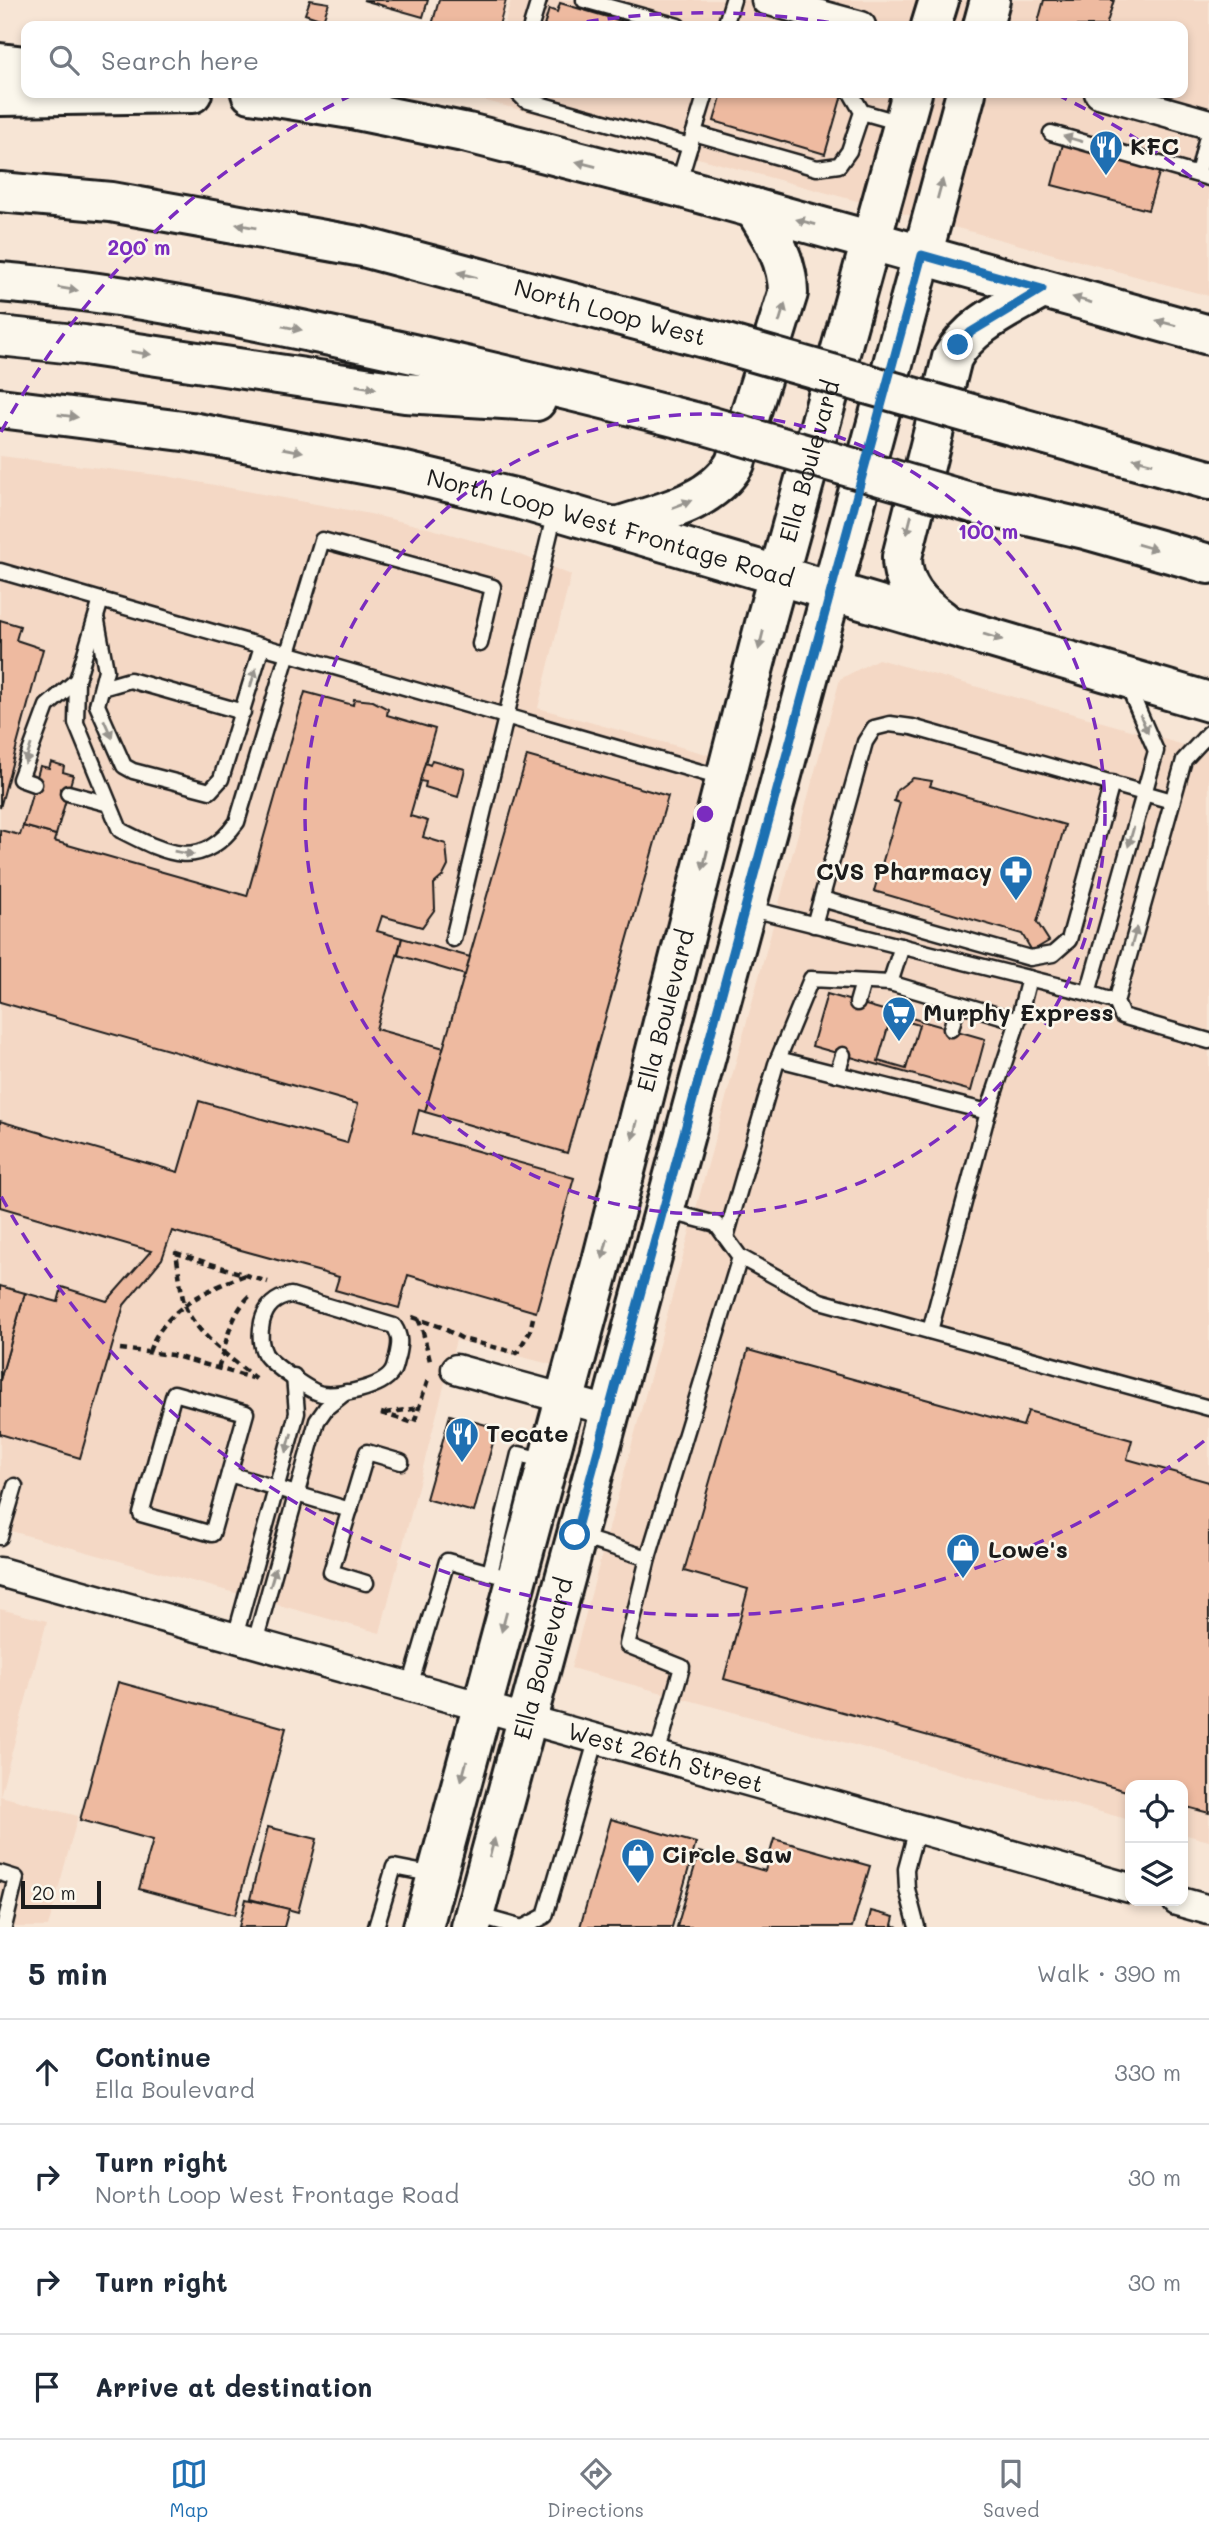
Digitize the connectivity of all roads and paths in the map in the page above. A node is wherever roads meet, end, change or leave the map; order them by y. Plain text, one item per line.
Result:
1 (539, 0) edge
2 (584, 0) edge
3 (733, 0) edge
4 (766, 0) edge
5 (939, 0) edge
6 (990, 0) edge
7 (533, 21) edge
8 (660, 21) edge
9 (727, 21) edge
10 (844, 21) edge
11 (933, 21) edge
12 (984, 21) edge
13 (0, 63) edge
14 (21, 65) edge
15 (0, 96) edge
16 (21, 96) edge
17 (282, 98) edge
18 (523, 98) edge
19 (704, 98) edge
20 (854, 98) edge
21 (965, 98) edge
22 (1116, 98) edge
23 (908, 108) edge
24 (862, 112) junction
25 (1209, 126) edge
26 (1051, 132) dead end
27 (692, 139) junction
28 (1203, 176) edge
29 (678, 187) junction
30 (0, 192) edge
31 (754, 208) junction
32 (871, 241) junction
33 (922, 255) junction
34 (0, 282) edge
35 (1042, 289) junction
36 (1209, 335) edge
37 (0, 336) edge
38 (637, 407) junction
39 (0, 408) edge
40 (1209, 480) edge
41 (555, 510) junction
42 (617, 527) junction
43 (1209, 564) edge
44 (0, 571) edge
45 (778, 574) junction
46 (833, 590) junction
47 (102, 600) junction
48 (96, 616) junction
49 (948, 624) junction
50 (480, 644) dead end
51 (262, 646) junction
52 (288, 653) junction
53 (1124, 677) junction
54 (78, 680) junction
55 (102, 688) junction
56 (1209, 702) edge
57 (243, 712) junction
58 (506, 716) junction
59 (1209, 733) edge
60 (726, 779) junction
61 (1112, 783) junction
62 (34, 784) dead end
63 (1144, 792) junction
64 (68, 793) dead end
65 (1172, 800) junction
66 (109, 804) junction
67 (822, 898) junction
68 (744, 907) junction
69 (814, 925) junction
70 (453, 939) dead end
71 (902, 946) junction
72 (1029, 978) junction
73 (863, 982) junction
74 (890, 983) junction
75 (1088, 993) junction
76 (1116, 1002) junction
77 (857, 1003) dead end
78 (958, 1003) junction
79 (1018, 1021) junction
80 (951, 1029) dead end
81 (1209, 1041) edge
82 (843, 1055) dead end
83 (778, 1059) junction
84 (837, 1074) junction
85 (937, 1082) dead end
86 (932, 1098) junction
87 (988, 1112) junction
88 (663, 1210) junction
89 (726, 1237) junction
90 (176, 1253) dead end
91 (740, 1257) junction
92 (247, 1274) dead end
93 (266, 1281) dead end
94 (184, 1306) junction
95 (418, 1319) dead end
96 (930, 1331) junction
97 (120, 1349) dead end
98 (149, 1352) junction
99 (224, 1352) junction
100 (218, 1368) junction
101 (456, 1368) dead end
102 (294, 1377) junction
103 (346, 1392) junction
104 (565, 1399) junction
105 (419, 1408) junction
106 (1209, 1408) edge
107 (609, 1411) junction
108 (401, 1462) dead end
109 (229, 1474) junction
110 (15, 1486) dead end
111 (276, 1488) junction
112 (297, 1494) junction
113 (350, 1510) junction
114 (575, 1535) junction
115 (0, 1537) edge
116 (648, 1558) junction
117 (0, 1572) edge
118 (503, 1576) junction
119 (366, 1583) dead end
120 (245, 1640) junction
121 (410, 1686) junction
122 (481, 1705) junction
123 (526, 1718) junction
124 (597, 1738) junction
125 (657, 1755) junction
126 (917, 1828) junction
127 (0, 1873) edge
128 (437, 1875) junction
129 (1125, 1887) edge
130 (1188, 1904) edge
131 (1209, 1910) edge
132 (473, 1921) edge
133 (4, 1927) edge
134 (376, 1927) edge
135 (423, 1927) edge
136 (522, 1927) edge
137 (919, 1927) edge

1 - 7 lane
2 - 8 lane
3 - 9 lane
4 - 10 street
5 - 11 main road
6 - 12 main road
13 - 14 main road
15 - 16 main road
29 -> 17 main road
18 - 27 lane
19 - 27 lane
20 - 24 lane
33 -> 21 main road, Ella Boulevard
22 - 25 street
23 - 24 lane
23 - 32 main road, Ella Boulevard
24 - 27 lane
25 - 28 lane
28 -> 26 lane
27 - 29 lane
29 - 31 main road
40 -> 30 main road, North Loop West, bridge
32 -> 31 main road
42 -> 31 main road
32 - 33 main road
32 - 45 main road, Ella Boulevard
33 - 35 main road
33 - 46 main road, Ella Boulevard
34 -> 38 main road
36 -> 35 main road
35 -> 49 main road
37 -> 38 main road
38 -> 43 main road, bridge
39 -> 41 main road, North Loop West Frontage Road
41 - 42 main road, North Loop West Frontage Road
41 - 58 lane
42 - 45 main road, North Loop West Frontage Road
44 - 47 lane
45 - 46 main road, North Loop West Frontage Road
45 -> 60 main road, Ella Boulevard
46 - 49 main road, North Loop West Frontage Road
46 - 68 main road, Ella Boulevard
47 - 48 lane
47 - 51 lane
48 - 54 lane
48 - 55 lane
49 -> 53 main road, North Loop West Frontage Road
50 - 52 lane
51 - 52 lane
57 -> 51 lane
52 - 58 lane
66 -> 52 lane
53 - 56 main road, North Loop West Frontage Road
53 -> 63 lane
54 -> 62 lane
54 - 66 lane
55 - 57 lane
55 -> 57 lane
58 - 60 lane
58 - 70 lane
59 - 65 lane
60 -> 104 main road, Ella Boulevard
61 - 63 lane
61 - 67 lane
61 - 67 lane
63 - 65 lane
63 -> 75 lane
64 - 66 lane
76 -> 65 lane
67 - 69 lane
68 - 69 lane
68 - 88 main road, Ella Boulevard
69 - 71 lane
71 - 72 lane
71 - 74 lane
72 - 75 lane
72 - 79 lane
73 - 74 lane
73 - 77 lane
73 - 83 lane
74 - 78 lane
75 - 76 lane
76 - 81 lane
78 - 79 lane
78 - 80 lane
79 - 87 lane
82 - 84 lane
83 - 84 lane
83 - 89 lane
84 - 86 lane
85 - 86 lane
86 - 87 lane
87 - 96 lane
88 - 89 lane
88 - 107 main road, Ella Boulevard
89 - 91 lane
90 - 94 path
91 - 96 lane
91 - 116 lane
92 - 94 path
93 - 99 path
94 - 98 path
94 - 99 path
95 - 105 path
96 - 106 lane
97 - 98 path
98 - 100 path
99 - 100 path
99 - 100 path
101 - 104 street
102 - 103 lane
102 - 103 lane
102 -> 111 lane
103 - 112 lane
104 - 107 street
104 - 118 main road, Ella Boulevard
105 - 105 path
107 - 114 main road, Ella Boulevard
108 - 113 lane
109 - 109 lane
109 - 111 lane
110 - 115 lane
111 - 112 lane
111 - 120 lane
112 - 113 lane
120 -> 112 lane
113 - 119 lane
114 - 116 lane
114 - 123 main road, Ella Boulevard
116 - 125 lane
117 - 120 street, West 26th Street
118 - 121 lane
118 -> 122 main road, Ella Boulevard
120 - 121 street, West 26th Street
121 - 122 street, West 26th Street
122 - 123 street, West 26th Street
122 -> 128 main road, Ella Boulevard
123 - 124 street, West 26th Street
132 -> 123 main road, Ella Boulevard
124 - 125 street, West 26th Street
124 - 136 lane
125 - 126 street, West 26th Street
126 - 129 street, West 26th Street
126 - 137 lane
127 - 133 lane
128 - 134 lane
128 - 135 main road, Ella Boulevard
130 - 131 street
132 - 136 lane

